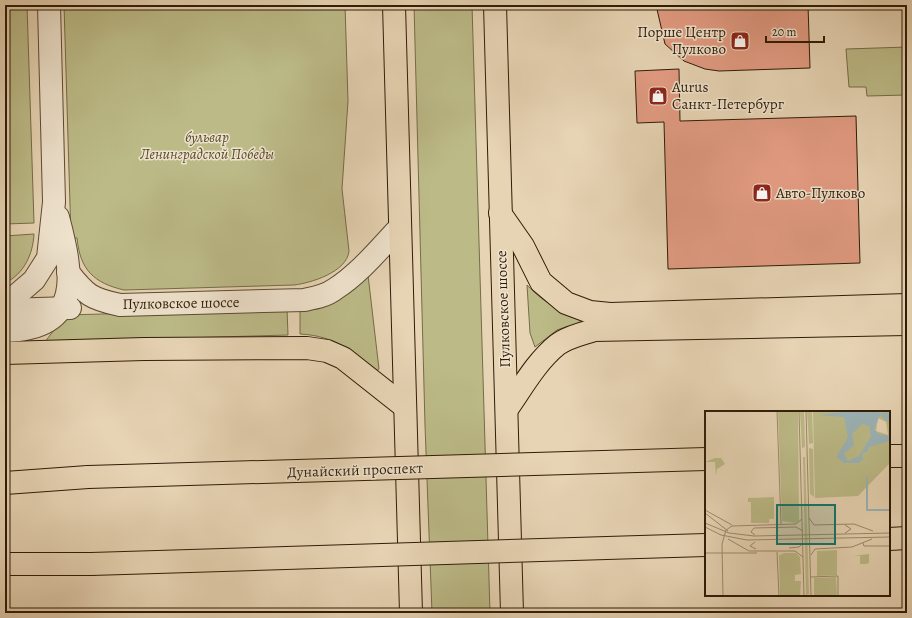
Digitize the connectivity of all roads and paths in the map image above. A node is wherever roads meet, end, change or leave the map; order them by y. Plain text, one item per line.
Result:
1 (49, 5) edge
2 (394, 5) edge
3 (495, 5) edge
4 (54, 202) junction
5 (500, 213) junction
6 (400, 227) junction
7 (68, 272) junction
8 (5, 305) edge
9 (120, 305) junction
10 (907, 305) edge
11 (63, 308) junction
12 (5, 310) edge
13 (907, 324) edge
14 (5, 331) edge
15 (5, 353) edge
16 (405, 406) junction
17 (506, 409) junction
18 (890, 456) edge
19 (907, 456) edge
20 (705, 459) edge
21 (5, 483) edge
22 (907, 538) edge
23 (890, 539) edge
24 (705, 545) edge
25 (5, 564) edge
26 (408, 610) edge
27 (515, 610) edge

1 - 4 street
2 - 6 main road
3 - 5 main road, Пулковское шоссе
4 - 7 street
4 - 8 street
5 - 10 main road
5 - 17 main road, Пулковское шоссе
6 - 9 street, Пулковское шоссе
6 - 16 main road
7 - 9 street, Пулковское шоссе
7 - 11 street
9 - 11 street
11 - 12 street
11 - 14 street
13 - 17 main road
15 - 16 main road
16 - 26 main road
17 - 27 main road, Пулковское шоссе
18 - 19 main road
20 - 21 main road, Дунайский проспект, bridge
22 - 23 main road
24 - 25 main road, bridge

